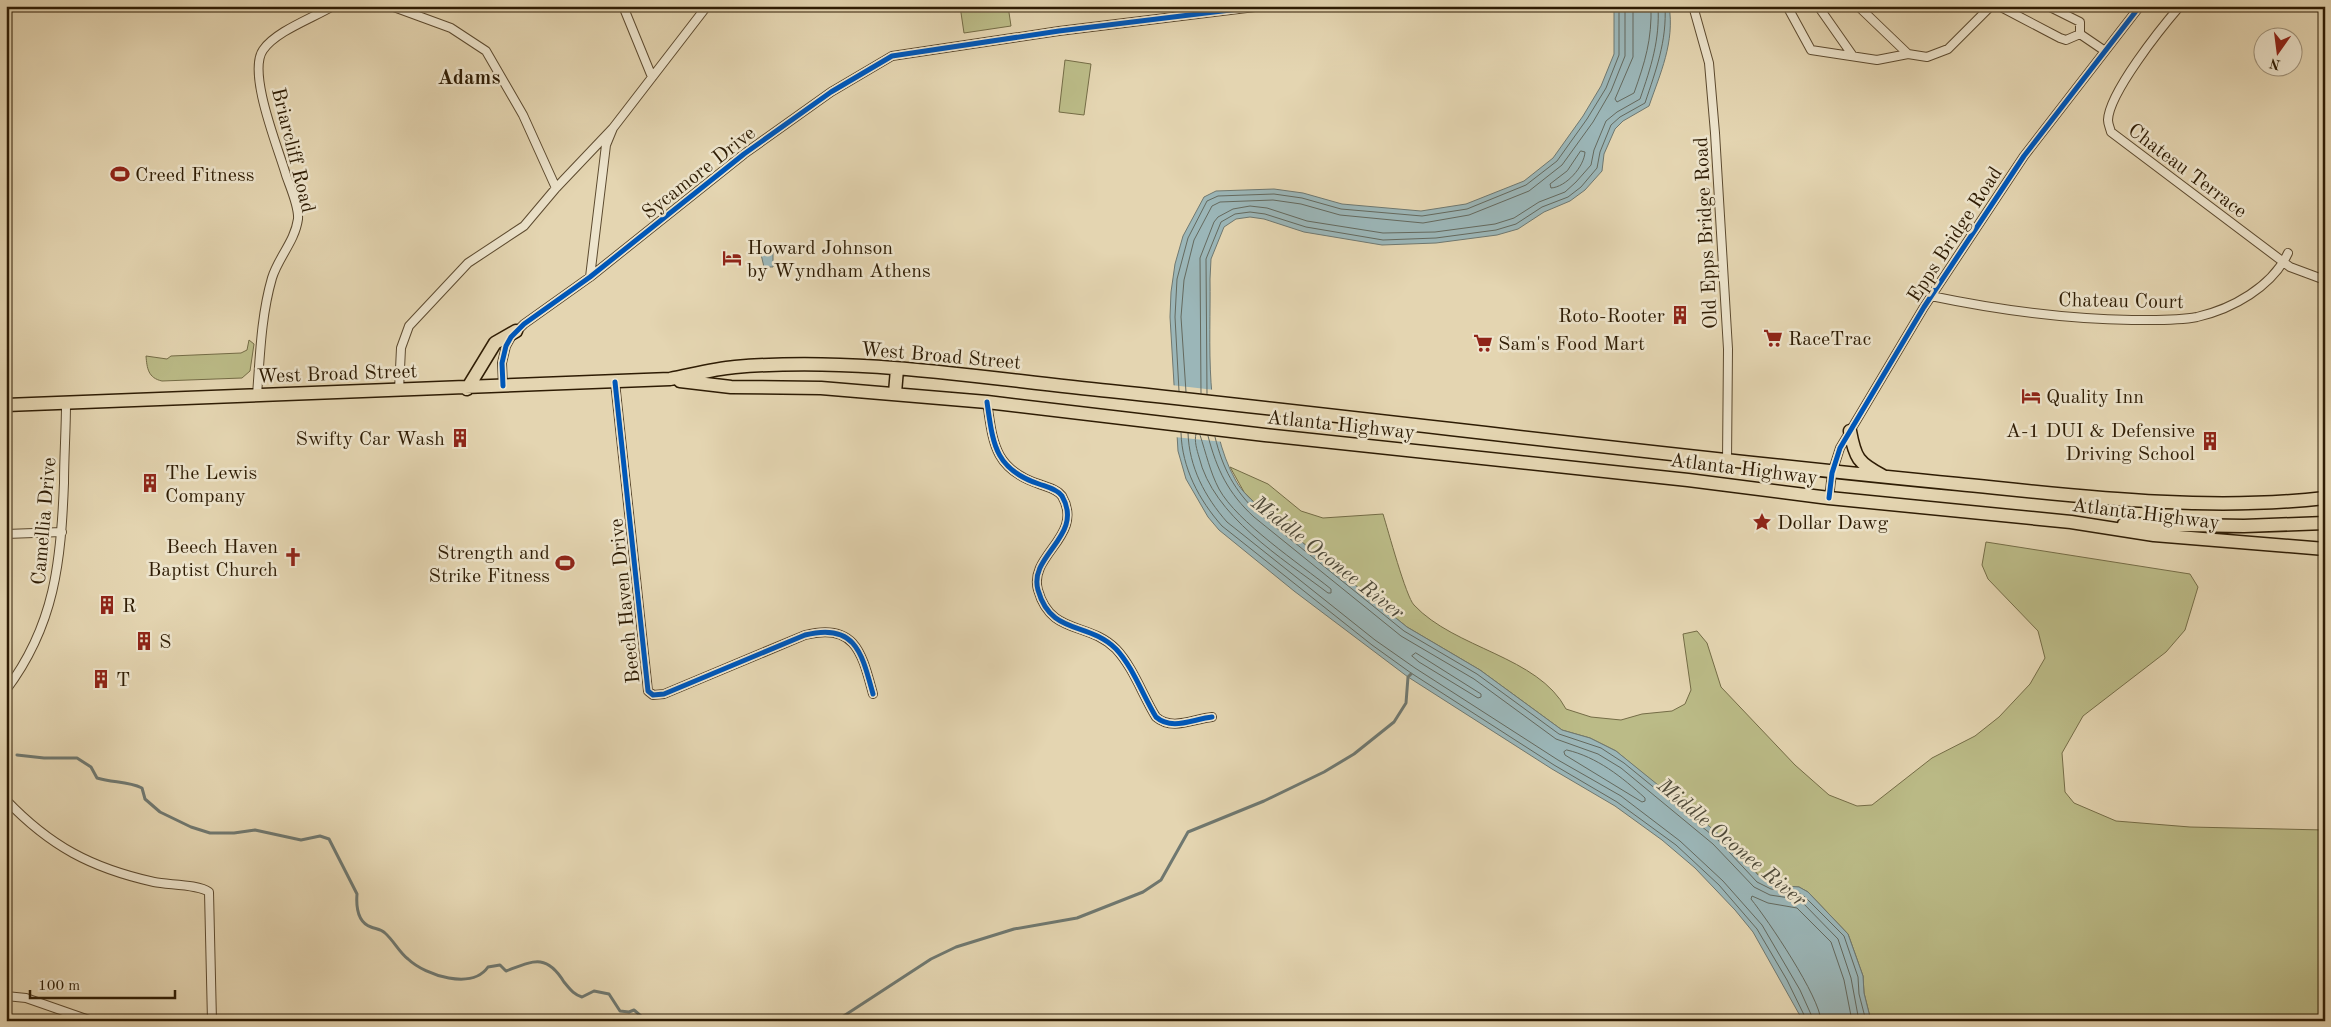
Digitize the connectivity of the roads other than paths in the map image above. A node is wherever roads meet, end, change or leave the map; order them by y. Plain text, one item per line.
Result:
1 (333, 6) edge
2 (391, 6) edge
3 (623, 6) edge
4 (707, 6) edge
5 (1263, 6) edge
6 (1693, 6) edge
7 (1787, 6) edge
8 (1818, 6) edge
9 (1858, 6) edge
10 (1991, 6) edge
11 (1999, 6) edge
12 (2048, 6) edge
13 (2140, 6) edge
14 (2180, 6) edge
15 (2080, 34) junction
16 (2104, 51) junction
17 (1908, 54) junction
18 (1853, 56) junction
19 (652, 77) junction
20 (613, 128) junction
21 (556, 188) junction
22 (2288, 254) dead end
23 (2284, 263) junction
24 (590, 277) junction
25 (2323, 278) edge
26 (1931, 296) junction
27 (516, 331) junction
28 (896, 369) junction
29 (670, 379) junction
30 (615, 382) junction
31 (503, 386) junction
32 (467, 388) junction
33 (399, 390) junction
34 (895, 393) junction
35 (257, 395) junction
36 (987, 402) junction
37 (1208, 402) joint
38 (66, 403) junction
39 (6, 405) edge
40 (1188, 426) joint
41 (1850, 431) junction
42 (1727, 461) junction
43 (1832, 473) junction
44 (1887, 479) junction
45 (1829, 498) junction
46 (2325, 498) edge
47 (2071, 522) junction
48 (2325, 523) edge
49 (62, 532) junction
50 (6, 534) edge
51 (2325, 549) edge
52 (6, 690) edge
53 (873, 694) dead end
54 (1212, 716) dead end
55 (6, 800) edge
56 (6, 996) edge
57 (92, 1021) edge
58 (212, 1021) edge

1 - 35 street, Briarcliff Road
2 - 21 street
3 - 19 street
4 - 19 street
5 - 24 street, Sycamore Drive
6 - 42 street, Old Epps Bridge Road
7 - 18 street
8 - 18 street
9 - 17 street
10 - 17 street
11 - 15 street
12 - 15 street
13 - 16 street, Epps Bridge Road
14 - 23 street, Chateau Terrace
15 - 16 street
16 - 26 street, Epps Bridge Road
17 - 18 street
19 - 20 street
20 - 21 street
20 - 24 street
21 - 33 street
22 - 23 street, Chateau Court
23 - 25 street, Chateau Terrace
23 - 26 street, Chateau Court
24 - 27 street, Sycamore Drive
26 - 41 street, Epps Bridge Road
27 - 31 street, Sycamore Drive
27 - 32 main road
28 - 29 main road, West Broad Street
28 - 34 main road
28 - 37 main road, West Broad Street
29 - 30 main road, West Broad Street
29 - 34 main road, West Broad Street
30 - 31 main road, West Broad Street
30 - 53 street, Beech Haven Drive
31 - 32 main road, West Broad Street
32 - 33 main road, West Broad Street
33 - 35 main road, West Broad Street
34 - 36 main road, West Broad Street
35 - 38 main road, West Broad Street
36 - 40 main road, West Broad Street
36 - 54 street
37 - 42 main road, Atlanta Highway
38 - 39 main road, West Broad Street
38 - 49 street, Camellia Drive
40 - 45 main road, Atlanta Highway
41 - 43 street, Epps Bridge Road
41 - 44 main road
42 - 43 main road, Atlanta Highway
43 - 44 main road, Atlanta Highway
43 - 45 street, Epps Bridge Road
44 - 46 main road, Atlanta Highway
45 - 47 main road, Atlanta Highway
47 - 48 main road
47 - 51 main road, Atlanta Highway
49 - 50 street
49 - 52 street, Camellia Drive
55 - 58 street
56 - 57 street

